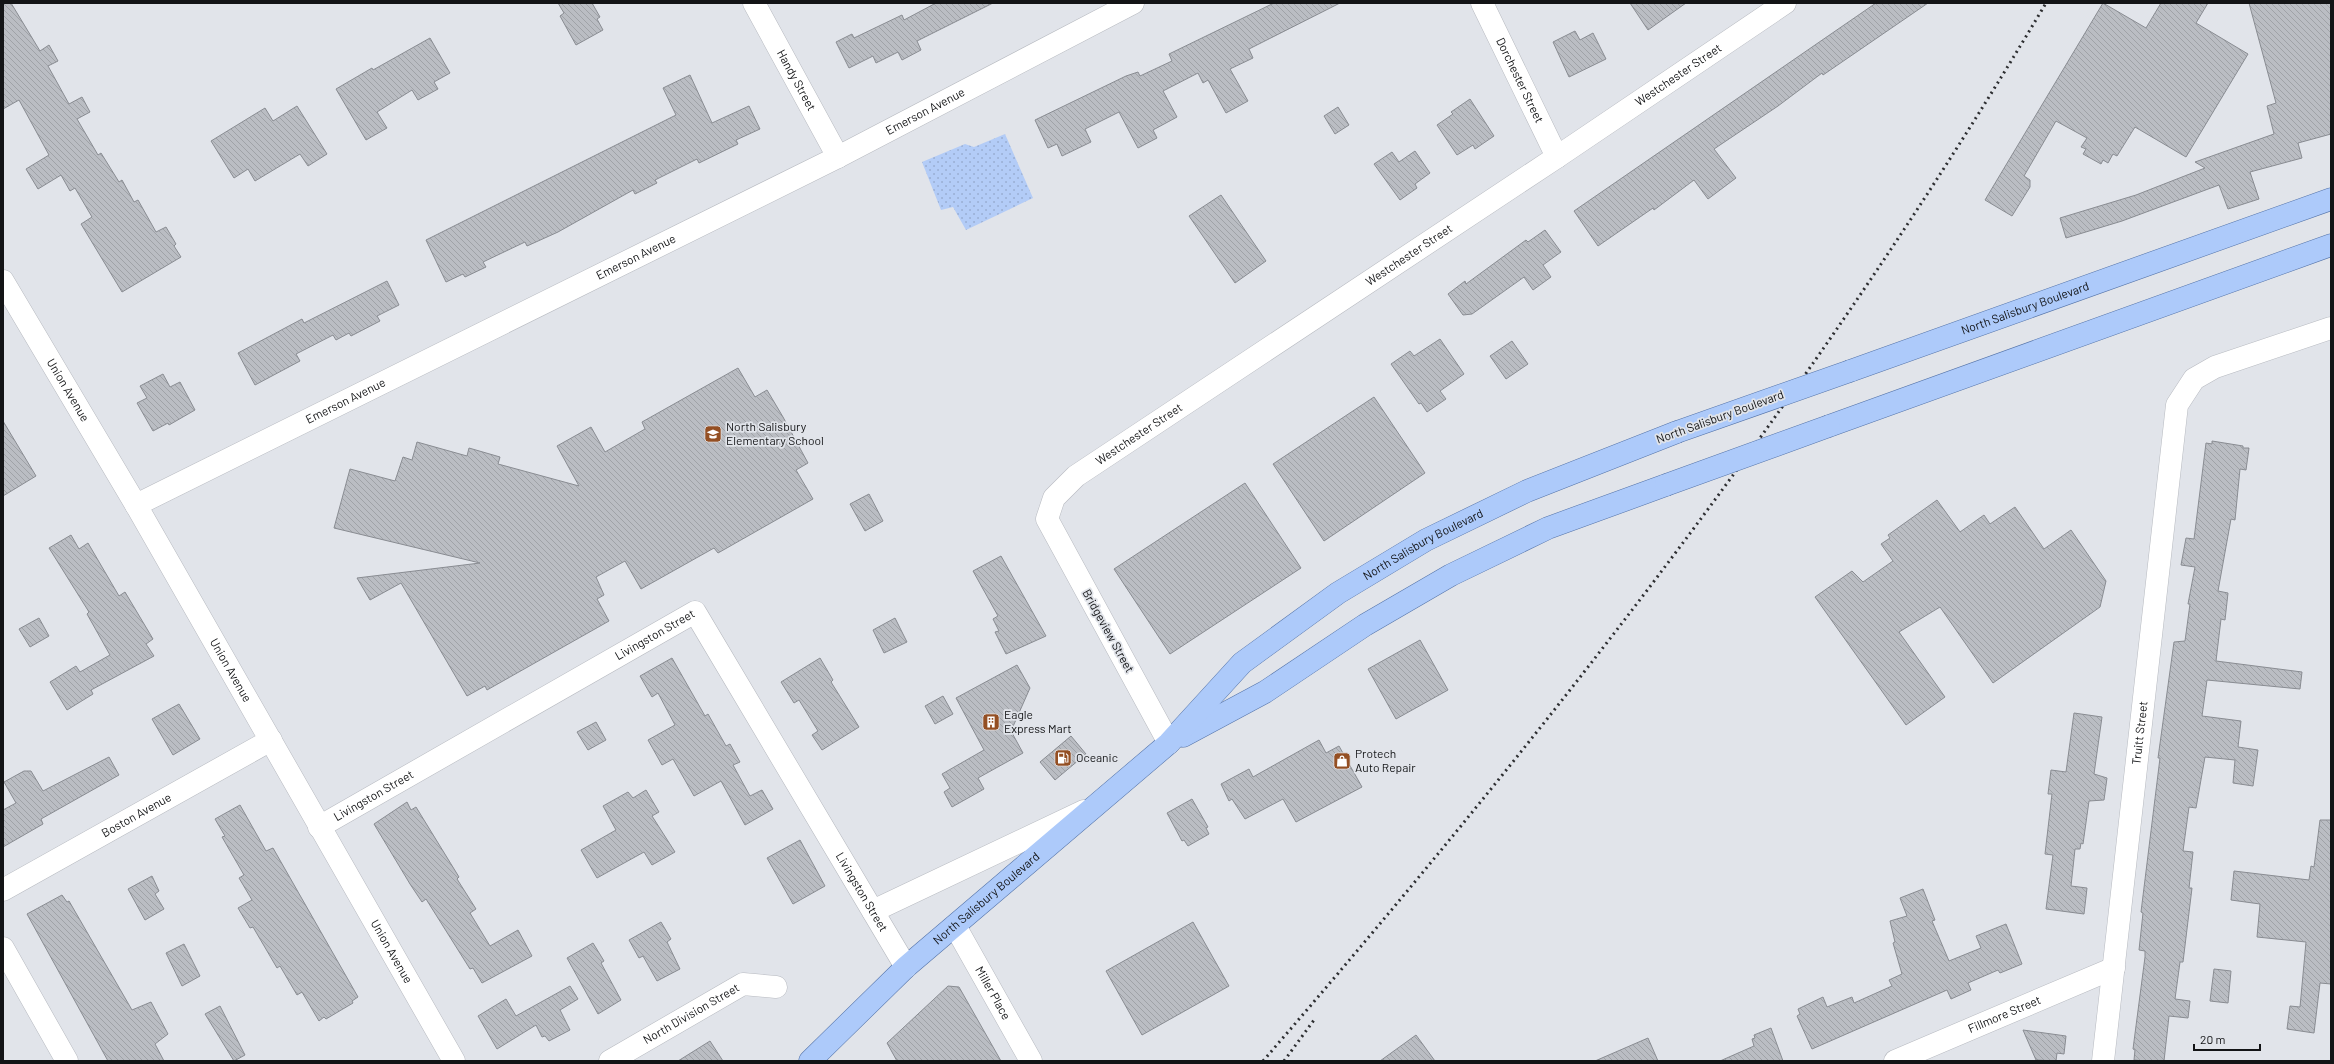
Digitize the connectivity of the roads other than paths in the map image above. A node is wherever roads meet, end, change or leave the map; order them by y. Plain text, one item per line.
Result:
1 (754, 3) edge
2 (1133, 3) edge
3 (1482, 3) edge
4 (1785, 3) edge
5 (838, 157) junction
6 (1558, 157) junction
7 (2331, 199) edge
8 (2331, 245) edge
9 (3, 281) edge
10 (2331, 328) edge
11 (136, 505) junction
12 (1047, 518) joint
13 (271, 740) junction
14 (1169, 743) junction
15 (1098, 804) junction
16 (319, 827) junction
17 (3, 890) edge
18 (873, 911) junction
19 (955, 926) junction
20 (3, 948) edge
21 (906, 967) junction
22 (2114, 968) junction
23 (776, 987) dead end
24 (67, 1061) edge
25 (454, 1061) edge
26 (610, 1061) edge
27 (810, 1061) edge
28 (1031, 1061) edge
29 (1895, 1061) edge
30 (2103, 1061) edge

1 - 5 street, Handy Street
2 - 5 street, Emerson Avenue
3 - 6 street, Dorchester Street
4 - 6 street, Westchester Street
5 - 11 street, Emerson Avenue
6 - 12 street, Westchester Street
7 - 14 main road, North Salisbury Boulevard, bridge
8 - 14 main road, North Salisbury Boulevard, bridge
9 - 11 street, Union Avenue
10 - 22 street, Truitt Street
11 - 13 street, Union Avenue
12 - 14 street, Bridgeview Street
13 - 16 street, Union Avenue
13 - 17 street, Boston Avenue
14 - 15 main road, North Salisbury Boulevard
15 - 18 street
15 - 19 main road, North Salisbury Boulevard
16 - 18 street, Livingston Street
16 - 25 street, Union Avenue
18 - 21 street, Livingston Street
19 - 21 main road, North Salisbury Boulevard
19 - 28 street, Miller Place
20 - 24 street
21 - 27 main road, North Salisbury Boulevard
22 - 29 street, Fillmore Street
22 - 30 street, Truitt Street
23 - 26 street, North Division Street

